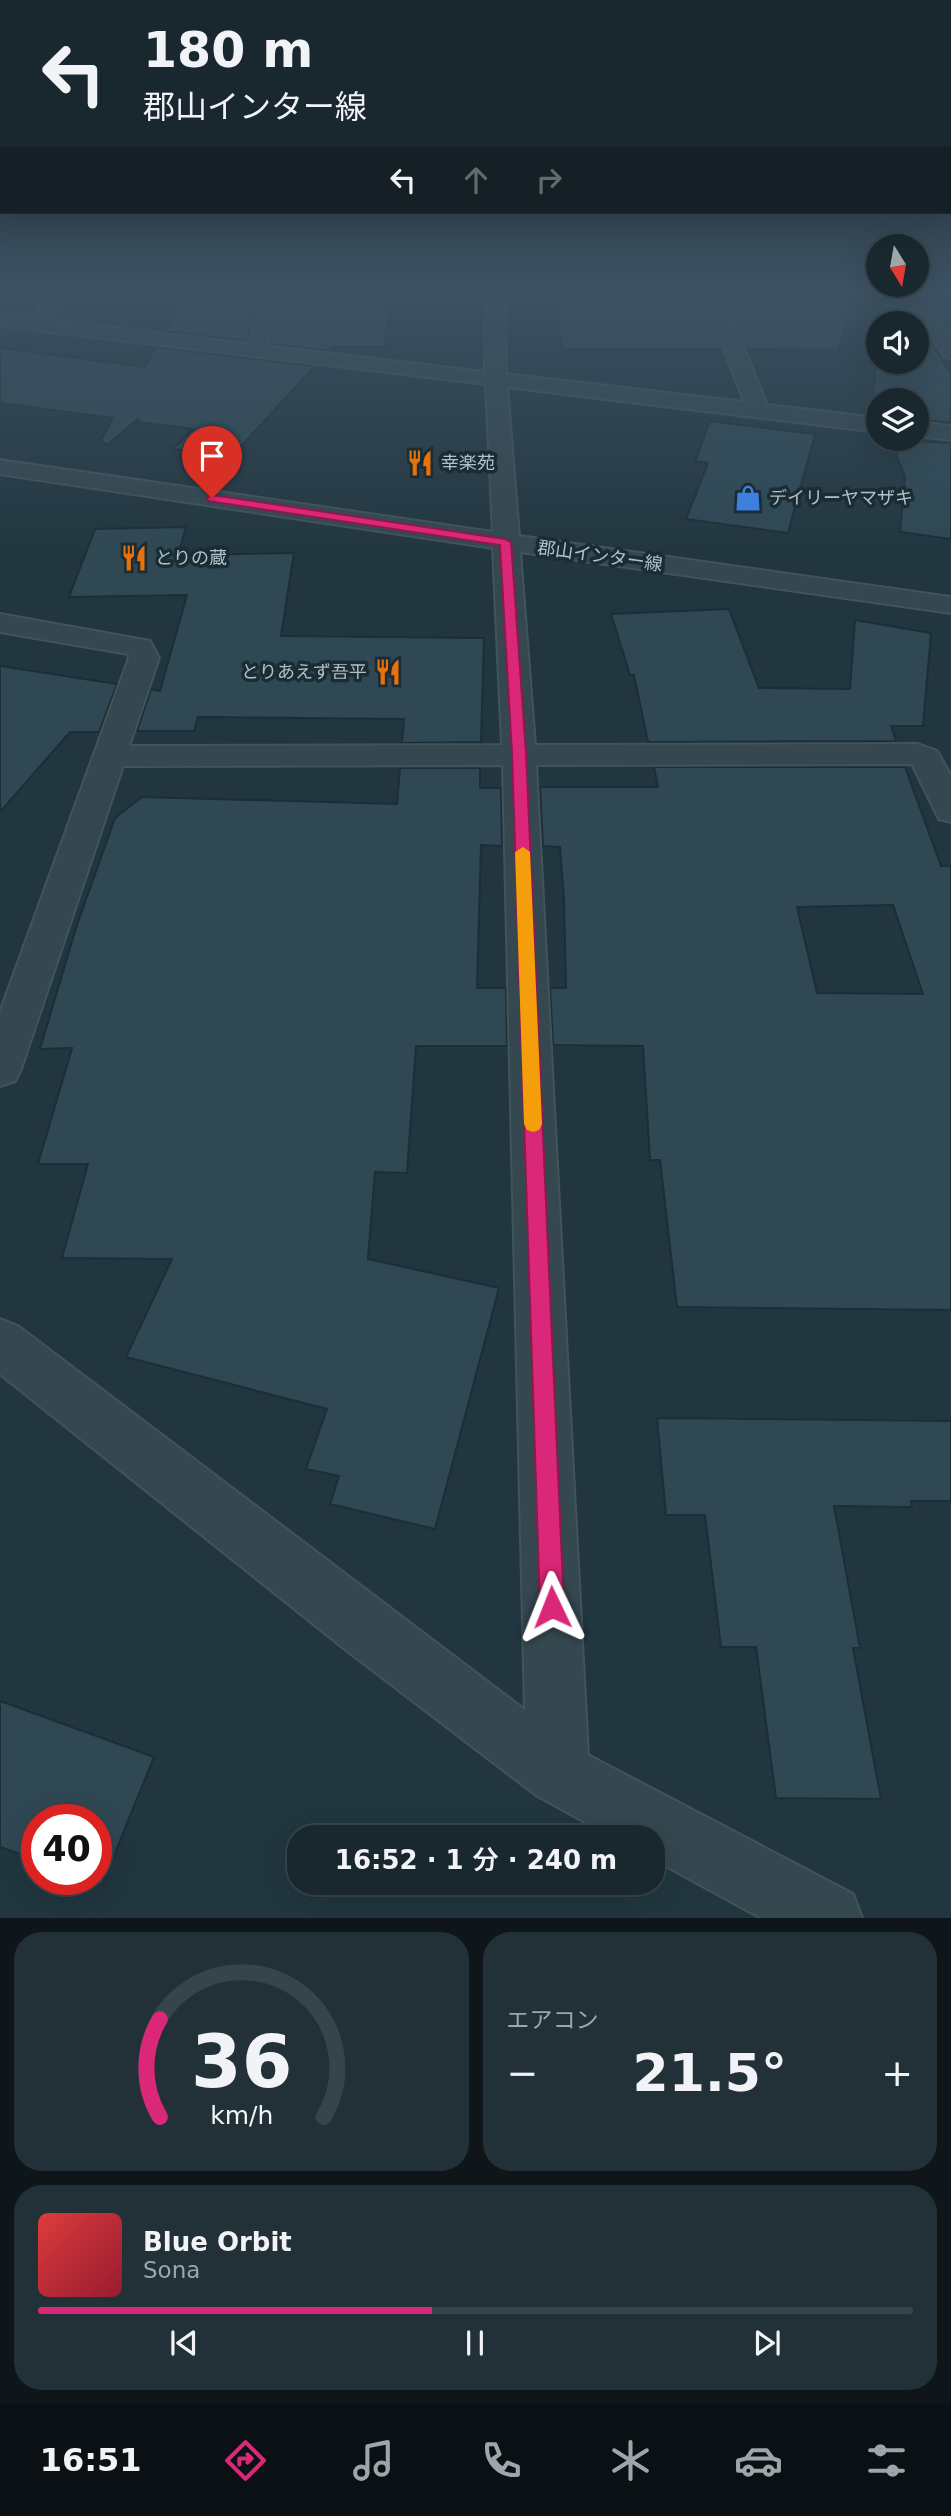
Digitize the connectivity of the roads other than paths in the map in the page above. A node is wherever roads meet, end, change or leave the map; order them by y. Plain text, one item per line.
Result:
1 (457, 376) edge
2 (496, 376) edge
3 (745, 376) edge
4 (496, 380) junction
5 (758, 410) junction
6 (866, 424) edge
7 (929, 430) edge
8 (951, 433) edge
9 (0, 446) edge
10 (0, 467) edge
11 (422, 506) dead end
12 (504, 523) junction
13 (951, 605) edge
14 (0, 623) edge
15 (519, 753) junction
16 (112, 756) junction
17 (949, 802) edge
18 (0, 1069) edge
19 (0, 1342) edge
20 (558, 1773) junction
21 (829, 1917) edge

1 - 4 street
2 - 4 street
3 - 5 street
4 - 5 street
4 - 12 street
5 - 6 street
7 - 8 street
9 - 11 street
10 - 12 street, 郡山インター線
12 - 13 street, 郡山インター線
12 - 15 street
14 - 16 street
15 - 16 street
15 - 17 street
15 - 20 street
16 - 18 street
19 - 20 street
20 - 21 street

